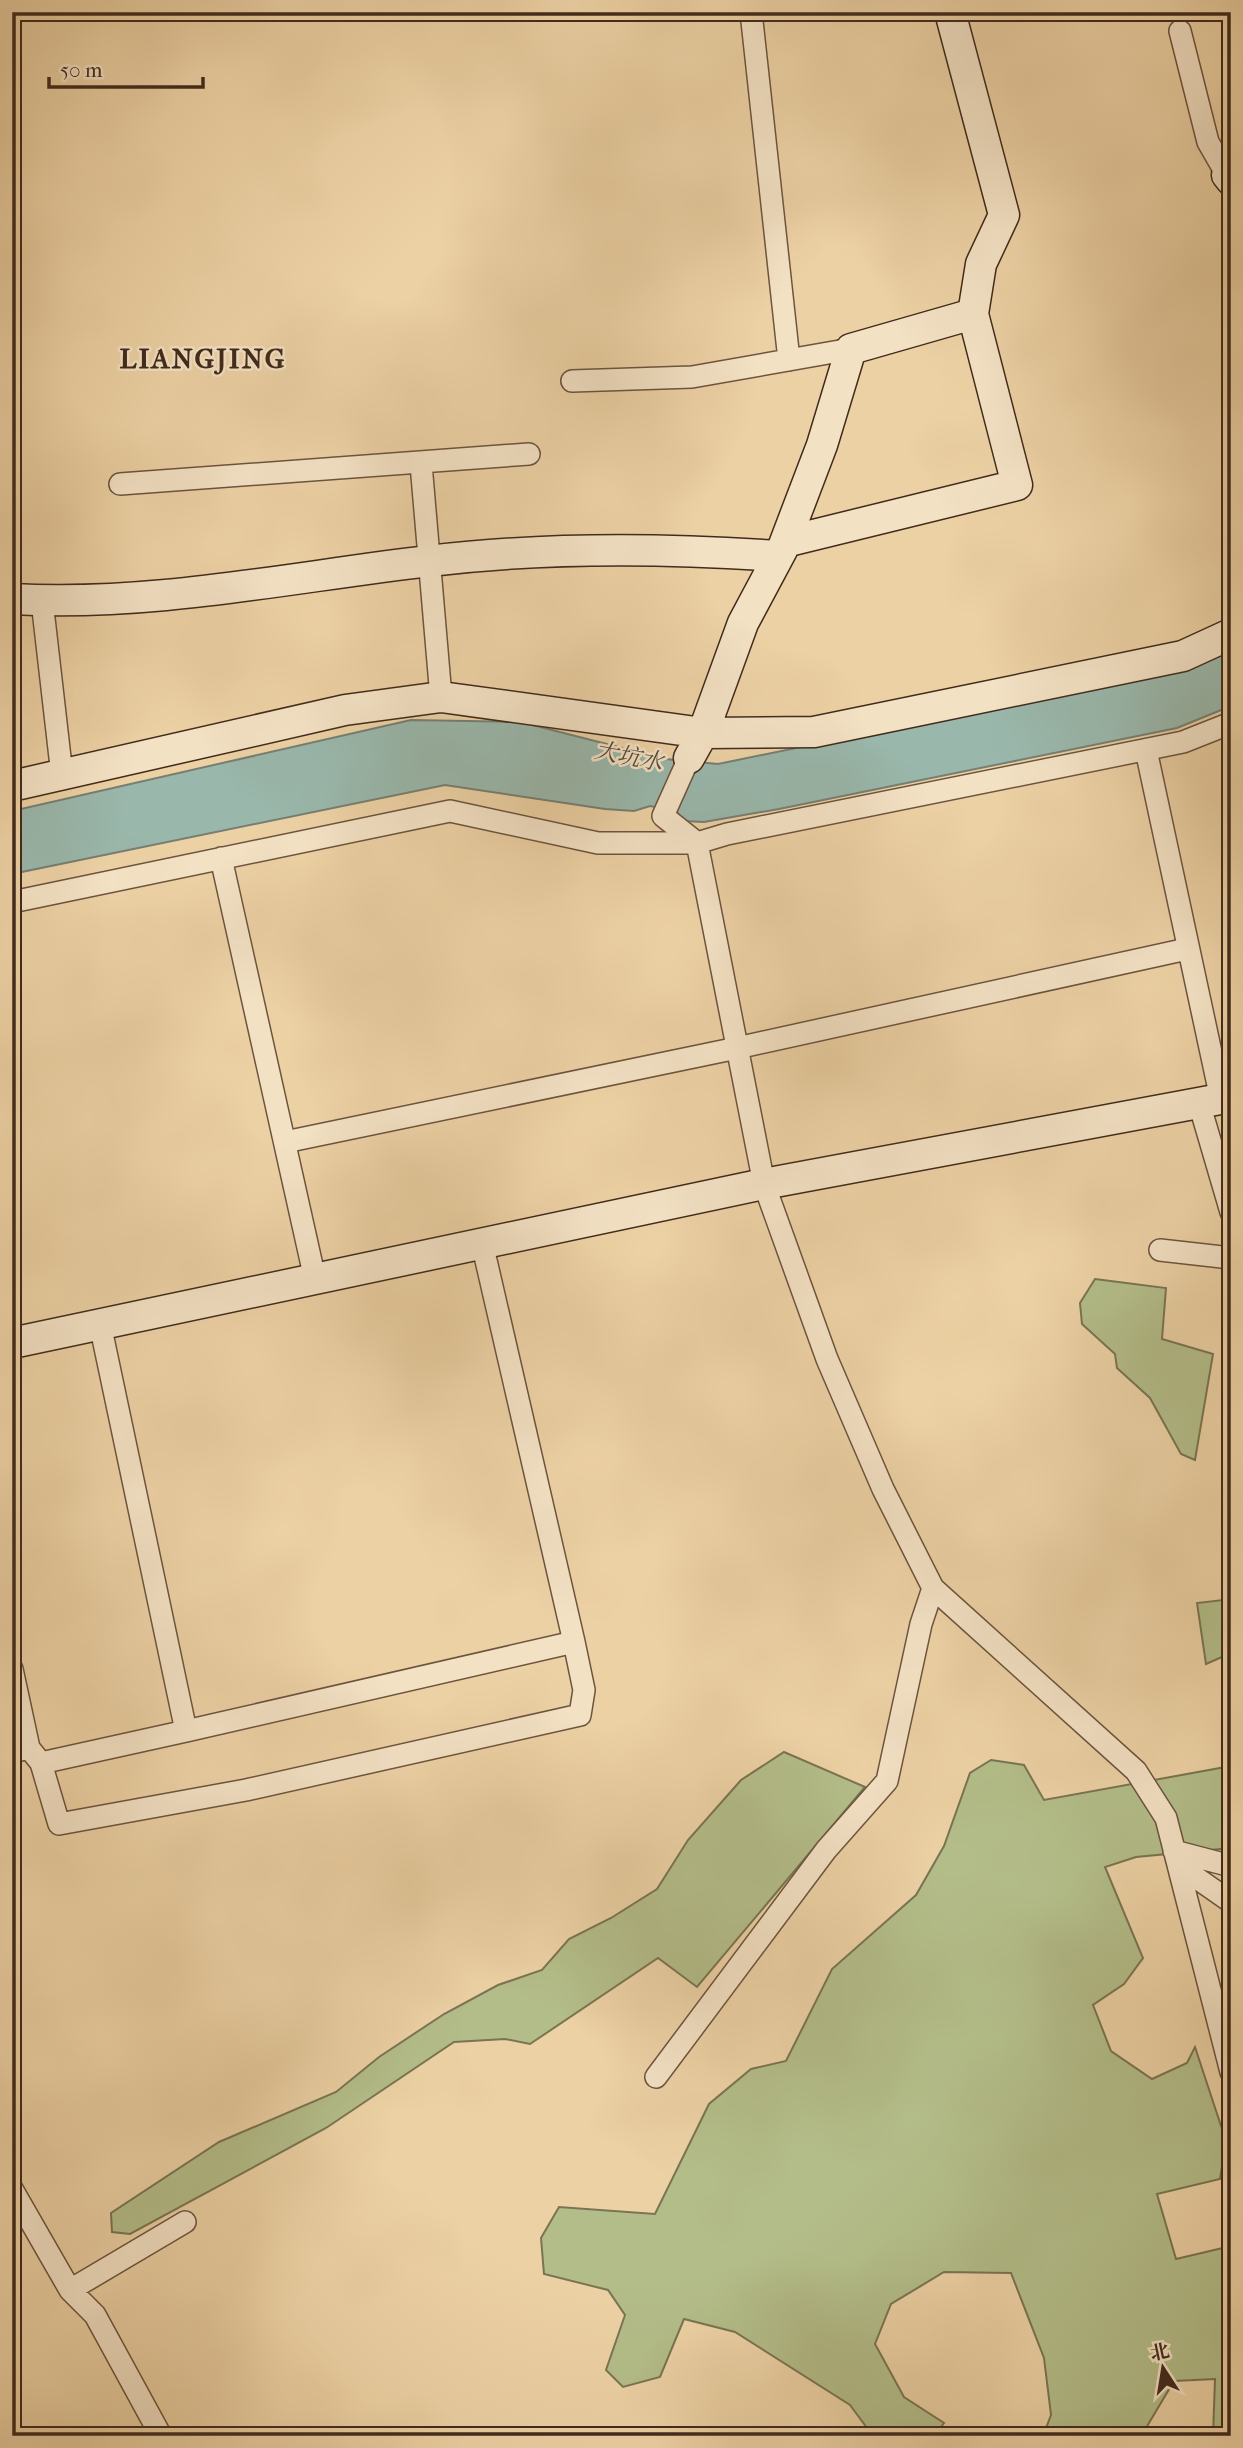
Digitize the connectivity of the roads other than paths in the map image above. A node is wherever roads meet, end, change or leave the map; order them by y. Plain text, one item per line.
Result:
1 (751, 12) edge
2 (950, 12) edge
3 (1180, 31) dead end
4 (1230, 174) edge
5 (973, 314) junction
6 (851, 349) junction
7 (789, 360) junction
8 (572, 381) dead end
9 (529, 454) dead end
10 (421, 464) junction
11 (120, 484) dead end
12 (782, 549) junction
13 (430, 561) junction
14 (12, 599) edge
15 (42, 601) junction
16 (1231, 634) edge
17 (441, 697) junction
18 (1231, 723) edge
19 (696, 746) junction
20 (1146, 750) junction
21 (62, 775) junction
22 (12, 786) edge
23 (697, 843) junction
24 (221, 859) junction
25 (12, 902) edge
26 (1187, 949) junction
27 (737, 1048) junction
28 (1217, 1099) edge
29 (285, 1142) junction
30 (764, 1184) junction
31 (1231, 1212) edge
32 (482, 1243) junction
33 (1160, 1250) dead end
34 (1231, 1258) edge
35 (315, 1279) junction
36 (100, 1324) junction
37 (12, 1343) edge
38 (933, 1588) junction
39 (575, 1642) junction
40 (12, 1669) edge
41 (186, 1731) junction
42 (27, 1754) edge
43 (1176, 1858) junction
44 (1231, 1866) edge
45 (1231, 1902) edge
46 (1228, 2047) edge
47 (1231, 2072) edge
48 (656, 2077) dead end
49 (12, 2189) edge
50 (185, 2222) dead end
51 (70, 2290) junction
52 (161, 2436) edge

1 - 7 street
2 - 5 street
3 - 4 street
5 - 6 street
5 - 12 street
6 - 7 street
6 - 12 street
7 - 8 street
9 - 10 street
10 - 11 street
10 - 13 street
12 - 13 street
12 - 19 street
13 - 15 street
13 - 17 street
14 - 15 street
15 - 21 street
16 - 19 street
17 - 19 street
17 - 21 street
18 - 20 street
19 - 23 street
20 - 23 street
20 - 26 street
21 - 22 street
23 - 24 street
23 - 27 street
24 - 25 street
24 - 29 street
26 - 27 street
26 - 28 street
27 - 29 street
27 - 30 street
28 - 30 street
28 - 31 street
29 - 35 street
30 - 32 street
30 - 38 street
32 - 35 street
32 - 39 street
33 - 34 street
35 - 36 street
36 - 37 street
36 - 41 street
38 - 43 street
38 - 48 street
39 - 41 street
39 - 42 street
40 - 42 street
41 - 42 street
43 - 44 street
43 - 45 street
43 - 46 street
46 - 47 street
49 - 51 street
50 - 51 street
51 - 52 street

